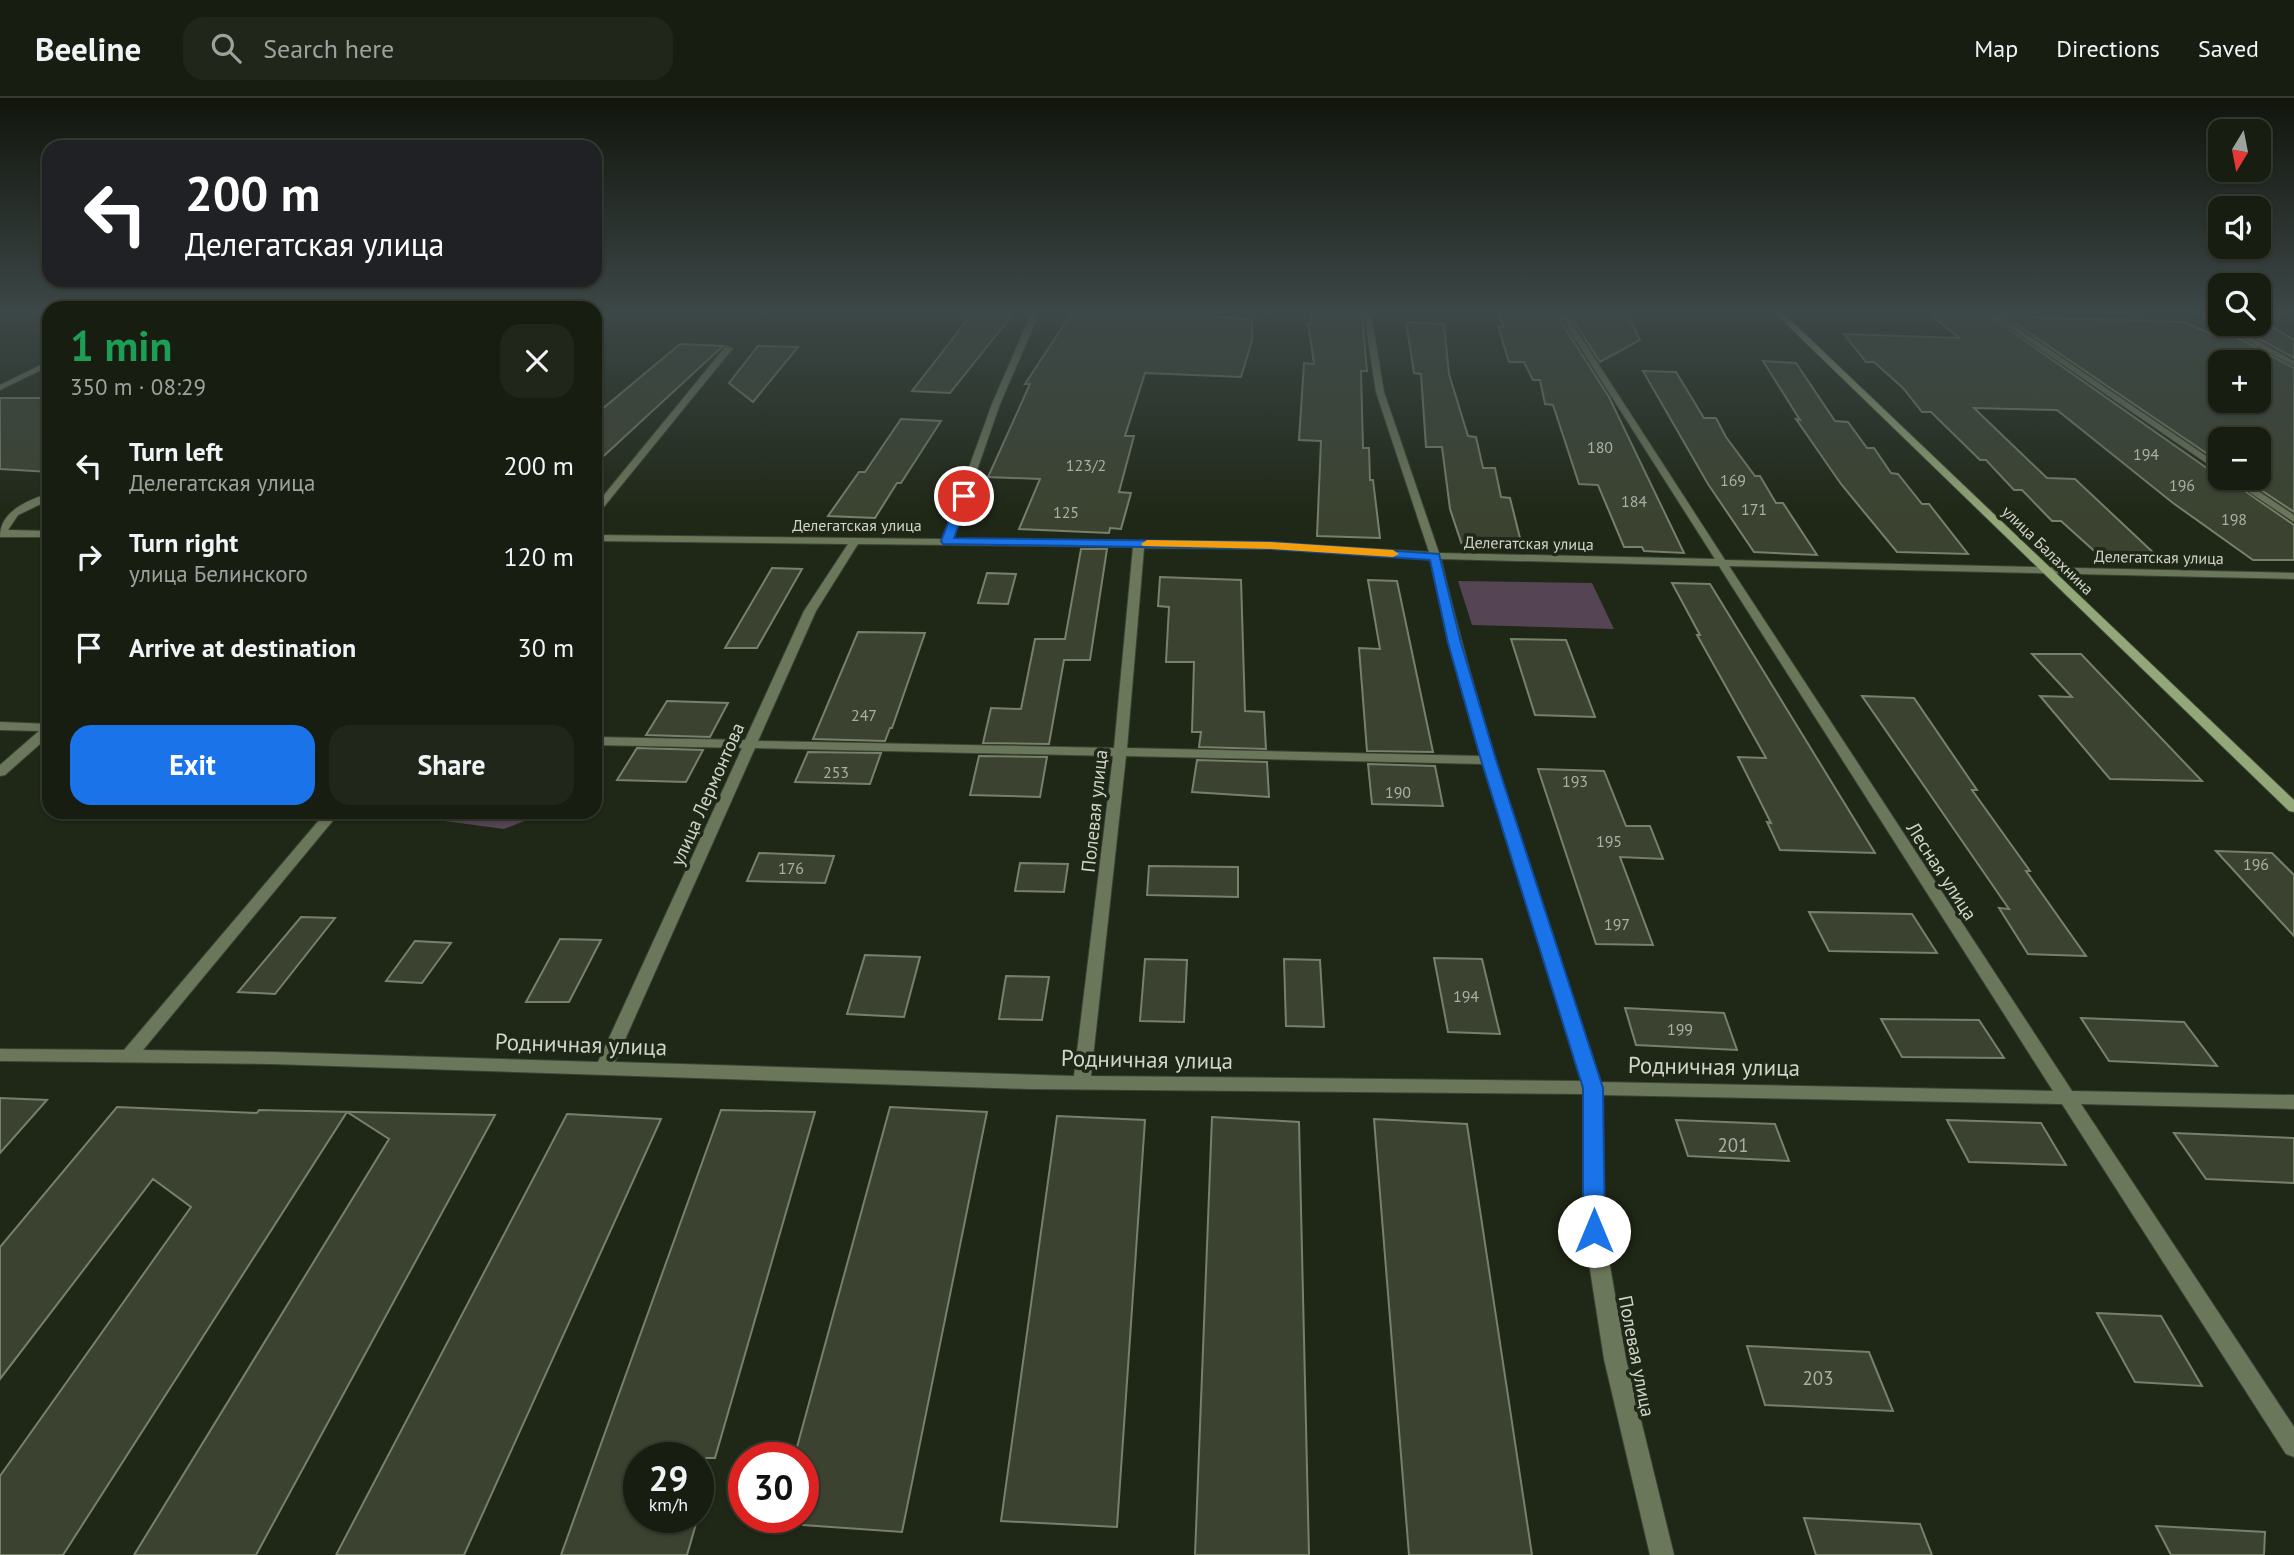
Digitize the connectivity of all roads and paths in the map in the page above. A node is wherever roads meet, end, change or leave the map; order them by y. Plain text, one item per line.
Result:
1 (701, 382) edge
2 (1006, 382) edge
3 (1378, 382) edge
4 (1605, 382) edge
5 (1851, 382) edge
6 (2092, 382) edge
7 (2208, 461) edge
8 (2251, 490) edge
9 (42, 499) edge
10 (602, 503) edge
11 (2294, 519) edge
12 (0, 533) edge
13 (42, 534) edge
14 (602, 538) edge
15 (855, 541) junction
16 (947, 541) junction
17 (1139, 543) junction
18 (1435, 556) junction
19 (1723, 563) junction
20 (2047, 571) junction
21 (2294, 576) edge
22 (0, 726) edge
23 (42, 729) edge
24 (42, 735) edge
25 (602, 741) edge
26 (751, 744) junction
27 (1120, 750) junction
28 (1488, 760) junction
29 (0, 772) edge
30 (2294, 808) edge
31 (327, 819) edge
32 (0, 1055) edge
33 (129, 1056) junction
34 (604, 1069) junction
35 (1083, 1082) junction
36 (1593, 1088) junction
37 (2064, 1096) junction
38 (2294, 1102) edge
39 (2294, 1446) edge
40 (1662, 1555) edge

1 - 10 street
2 - 16 street
3 - 18 street, Полевая улица
4 - 19 street, Лесная улица
5 - 20 street, улица Балахнина
6 - 7 street
8 - 11 street
9 - 12 street
12 - 13 street
14 - 15 street, Делегатская улица
15 - 16 street, Делегатская улица
15 - 26 street, улица Лермонтова
16 - 17 street, Делегатская улица
17 - 18 street, Делегатская улица
17 - 27 street, Полевая улица
18 - 19 street, Делегатская улица
18 - 28 street, Полевая улица
19 - 20 street, Делегатская улица
19 - 37 street, Лесная улица
20 - 21 street, Делегатская улица
20 - 30 street, улица Балахнина
22 - 23 street
24 - 29 street
25 - 26 street
26 - 27 street
26 - 34 street, улица Лермонтова
27 - 28 street
27 - 35 street, Полевая улица
28 - 36 street, Полевая улица
31 - 33 street
32 - 33 street, Родничная улица
33 - 34 street, Родничная улица
34 - 35 street, Родничная улица
35 - 36 street, Родничная улица
36 - 37 street, Родничная улица
36 - 40 street, Полевая улица
37 - 38 street, Родничная улица
37 - 39 street, Лесная улица

